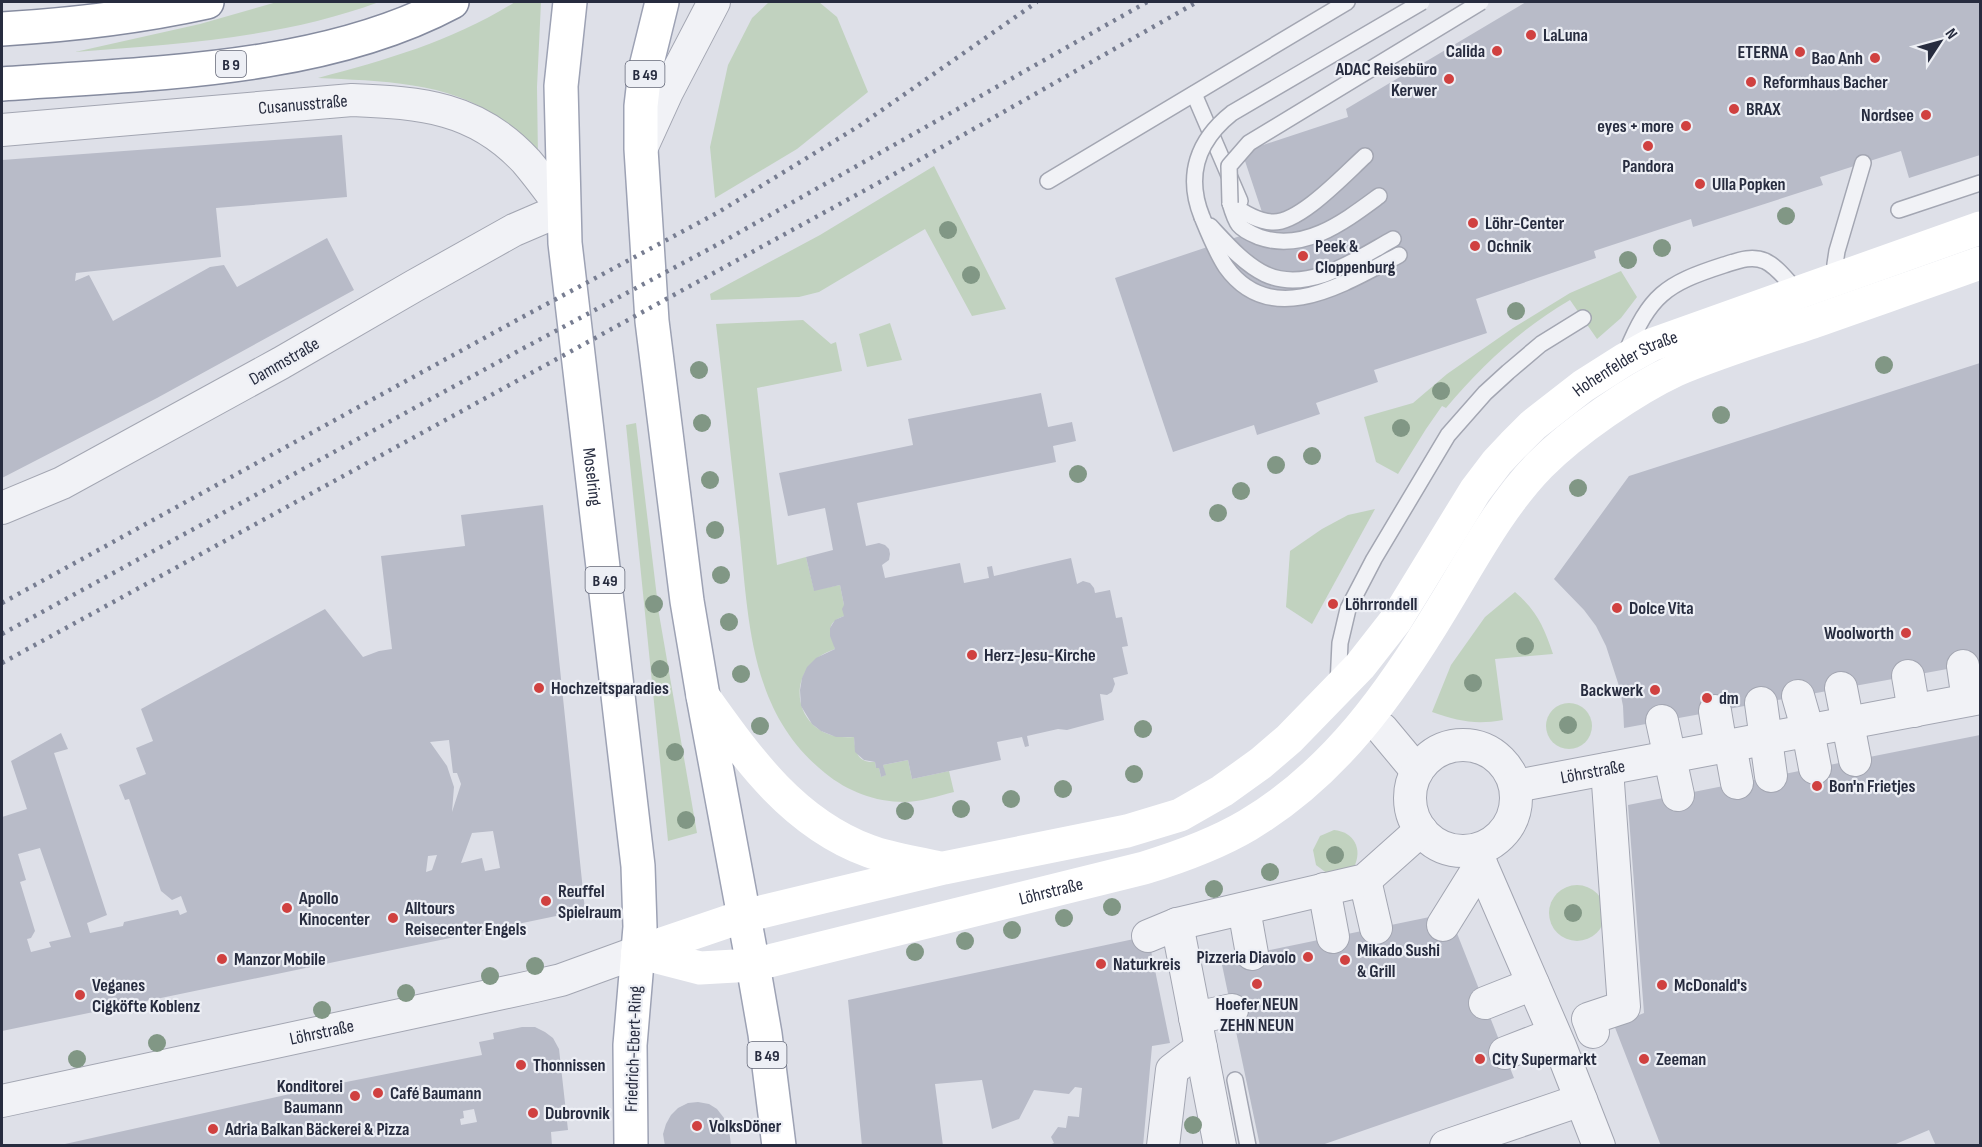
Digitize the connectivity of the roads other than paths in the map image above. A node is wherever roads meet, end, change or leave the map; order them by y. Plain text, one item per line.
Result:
1 (207, 2) edge
2 (452, 2) edge
3 (570, 2) edge
4 (662, 2) edge
5 (714, 2) edge
6 (1347, 2) edge
7 (1422, 2) edge
8 (1481, 2) edge
9 (2, 29) edge
10 (2, 84) edge
11 (1194, 94) junction
12 (2, 130) edge
13 (641, 149) junction
14 (1365, 156) dead end
15 (1863, 163) dead end
16 (1048, 181) dead end
17 (1980, 183) edge
18 (1379, 196) dead end
19 (1235, 202) junction
20 (563, 209) junction
21 (1899, 210) dead end
22 (1202, 217) junction
23 (1980, 228) edge
24 (1393, 239) dead end
25 (1399, 255) dead end
26 (1980, 263) edge
27 (1838, 277) junction
28 (1798, 292) junction
29 (1847, 310) junction
30 (1583, 318) dead end
31 (1624, 360) junction
32 (2, 508) edge
33 (1378, 644) joint
34 (1963, 666) dead end
35 (1401, 673) joint
36 (1908, 676) dead end
37 (1851, 686) dead end
38 (1338, 691) junction
39 (703, 696) junction
40 (1798, 696) dead end
41 (1974, 699) edge
42 (1761, 703) dead end
43 (1715, 711) dead end
44 (1914, 711) junction
45 (1662, 721) dead end
46 (1857, 721) junction
47 (1382, 729) dead end
48 (1808, 731) junction
49 (1765, 739) junction
50 (1726, 746) junction
51 (1670, 757) junction
52 (1855, 760) dead end
53 (1815, 768) dead end
54 (1607, 769) junction
55 (1417, 771) junction
56 (1771, 776) dead end
57 (1737, 783) dead end
58 (1516, 786) junction
59 (1678, 795) dead end
60 (1421, 830) junction
61 (1478, 857) junction
62 (944, 868) junction
63 (1365, 880) junction
64 (1318, 891) junction
65 (1244, 909) junction
66 (744, 916) junction
67 (1177, 924) junction
68 (1443, 925) dead end
69 (1146, 926) dead end
70 (1376, 928) dead end
71 (1327, 939) dead end
72 (638, 952) junction
73 (1252, 954) dead end
74 (753, 964) junction
75 (1529, 975) junction
76 (1481, 994) dead end
77 (1232, 1010) dead end
78 (1195, 1018) junction
79 (1593, 1032) dead end
80 (1557, 1040) junction
81 (1201, 1048) junction
82 (1505, 1053) dead end
83 (1235, 1080) dead end
84 (1160, 1099) edge
85 (1581, 1100) junction
86 (2, 1101) edge
87 (631, 1146) edge
88 (779, 1146) edge
89 (1220, 1146) edge
90 (1248, 1146) edge
91 (1446, 1146) edge
92 (1599, 1146) edge

1 - 9 main road
2 - 10 main road, B 9
3 - 20 main road, Moselring / B 49
4 - 13 main road, B 49
5 - 13 street
6 - 11 lane
7 - 22 lane, bridge
8 - 19 lane, bridge
11 - 16 lane
11 - 19 lane
12 - 20 street, Cusanusstraße
13 - 39 main road, B 49
14 - 19 lane
15 - 27 lane
17 - 21 lane
18 - 19 lane
20 - 32 street, Dammstraße
20 - 72 main road, Moselring / B 49
22 - 24 lane
22 - 25 lane
23 - 27 main road, Hohenfelder Straße
26 - 29 main road, Hohenfelder Straße
27 - 28 main road, Hohenfelder Straße
27 - 29 lane
28 - 31 main road, Hohenfelder Straße
28 - 31 lane
29 - 35 main road, Hohenfelder Straße
30 - 38 lane
31 - 33 main road, Hohenfelder Straße
33 - 38 main road, Löhrstraße
34 - 41 street, Löhrstraße
35 - 74 main road, Löhrstraße
36 - 44 street
37 - 46 street
38 - 62 main road, Löhrstraße
39 - 62 main road
39 - 66 main road, B 49
40 - 48 street
41 - 44 street, Löhrstraße
42 - 49 street
43 - 50 street
44 - 46 street, Löhrstraße
45 - 51 street
46 - 48 street, Löhrstraße
46 - 52 street
47 - 55 street
48 - 49 street, Löhrstraße
48 - 53 street
49 - 50 street, Löhrstraße
49 - 56 street
50 - 51 street, Löhrstraße
50 - 57 street
51 - 54 street, Löhrstraße
51 - 59 street
54 - 58 street, Löhrstraße
54 - 79 street
55 - 58 street
55 - 60 street
58 - 61 street
60 - 61 street
60 - 63 street
61 - 68 street
61 - 75 street
62 - 66 main road, Löhrstraße
63 - 64 street
63 - 70 street
64 - 65 street
64 - 71 street
65 - 67 street
65 - 73 street
66 - 72 main road, Löhrstraße
66 - 74 main road, B 49
67 - 69 street
67 - 78 street
72 - 74 main road, Löhrstraße
72 - 86 street, Löhrstraße
72 - 87 main road, Friedrich-Ebert-Ring / B 49
74 - 88 main road, B 49
75 - 76 street
75 - 80 street
77 - 78 street
78 - 81 street
80 - 82 street
80 - 85 street
81 - 84 street
81 - 89 street
83 - 90 lane
85 - 91 street
85 - 92 street

